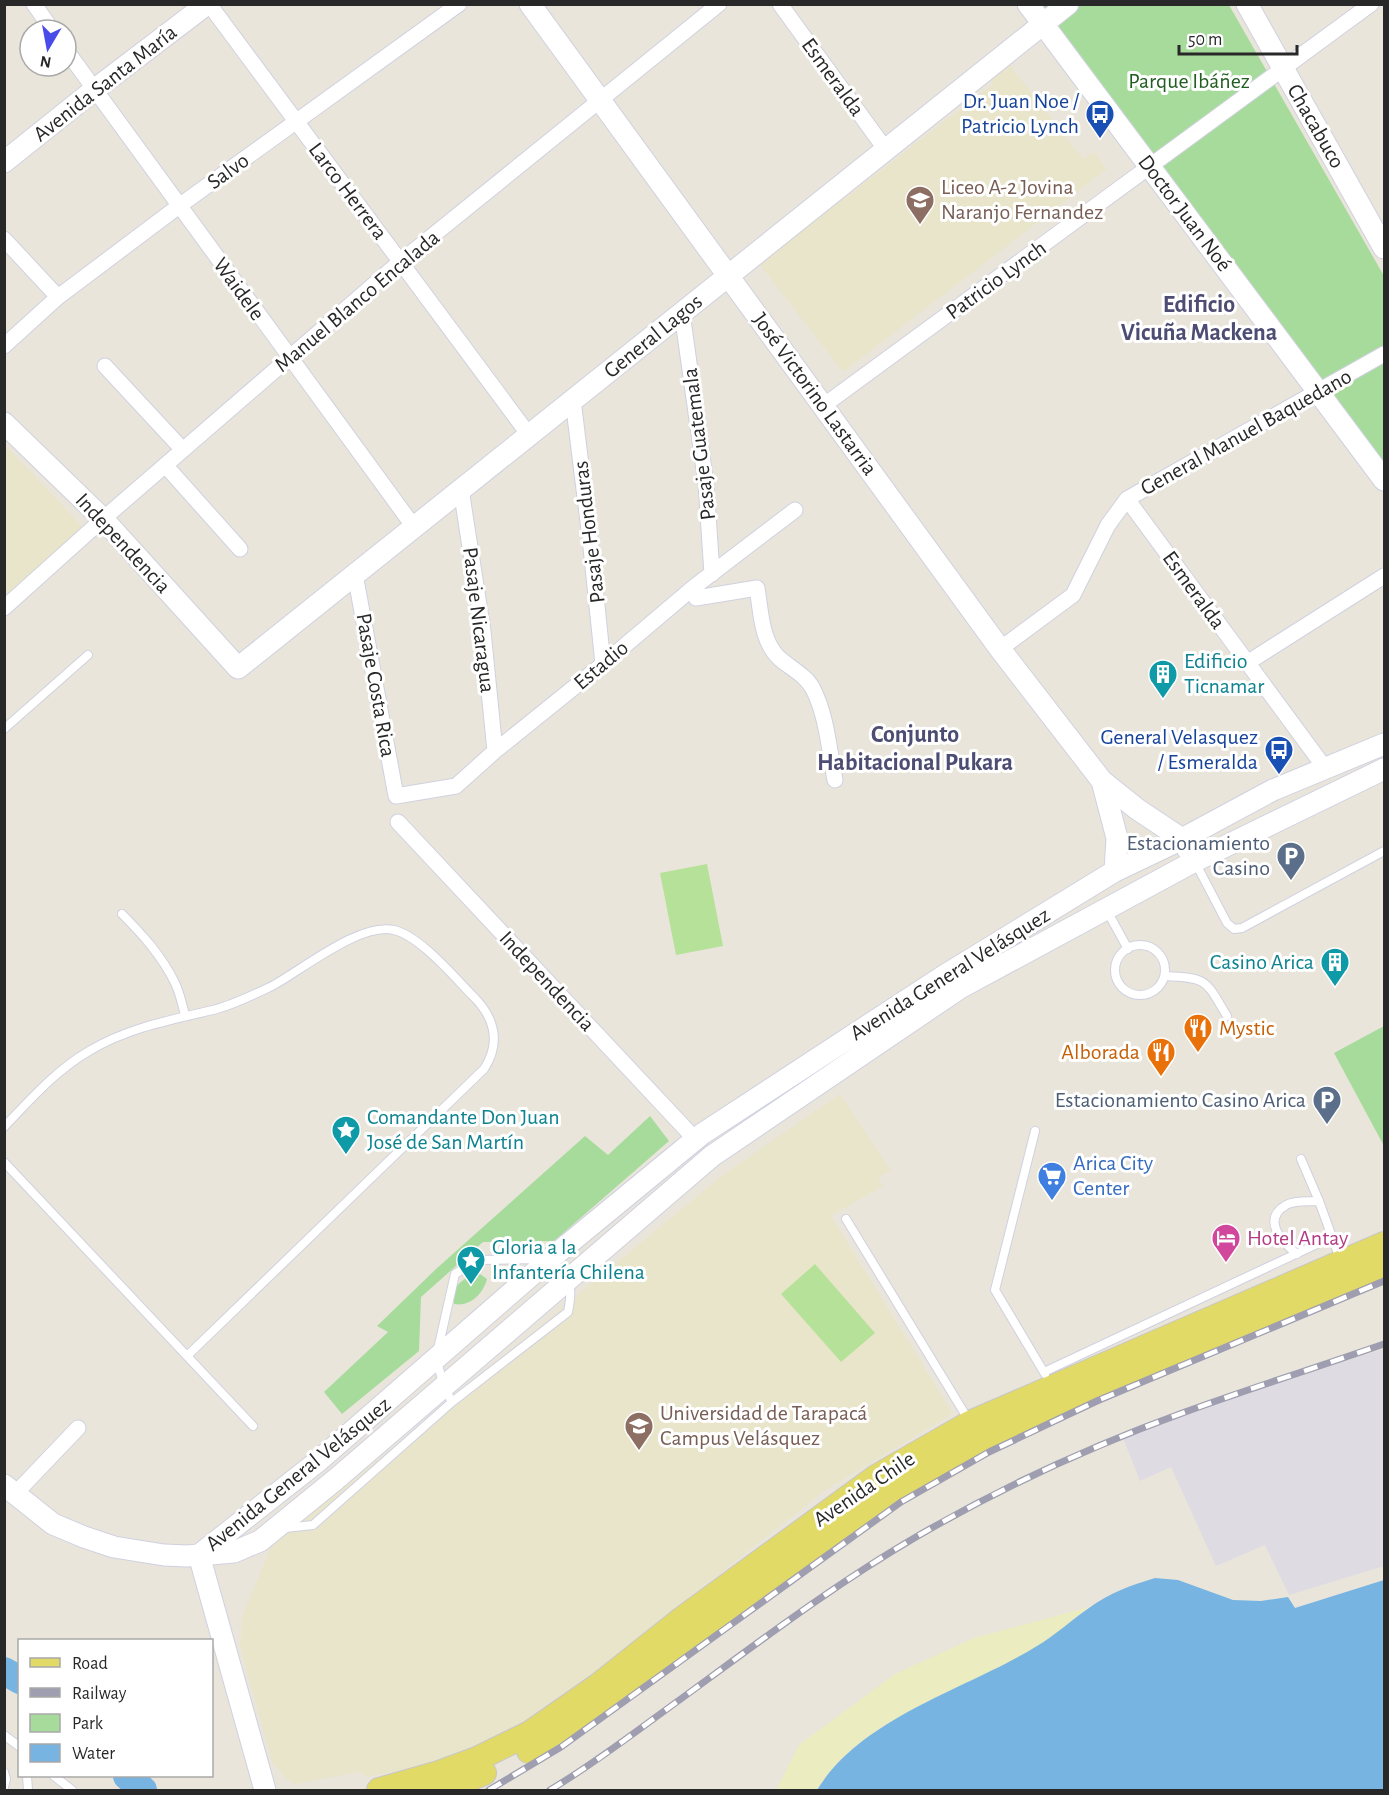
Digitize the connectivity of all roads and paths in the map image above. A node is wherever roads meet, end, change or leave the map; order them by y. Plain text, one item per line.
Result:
1 (34, 4) edge
2 (208, 4) edge
3 (459, 4) edge
4 (530, 4) edge
5 (719, 4) edge
6 (780, 4) edge
7 (1028, 4) edge
8 (1068, 4) edge
9 (1247, 4) edge
10 (1371, 4) edge
11 (44, 18) edge
12 (1043, 24) junction
13 (78, 67) edge
14 (1283, 69) junction
15 (94, 90) junction
16 (600, 100) junction
17 (296, 122) junction
18 (886, 150) junction
19 (4, 162) edge
20 (1150, 167) junction
21 (179, 206) junction
22 (4, 239) edge
23 (1384, 248) edge
24 (400, 262) junction
25 (729, 275) junction
26 (58, 297) junction
27 (682, 313) junction
28 (4, 346) edge
29 (1384, 354) edge
30 (290, 358) junction
31 (105, 366) dead end
32 (1319, 392) junction
33 (573, 400) junction
34 (824, 406) junction
35 (4, 423) edge
36 (529, 435) junction
37 (183, 450) junction
38 (165, 465) junction
39 (1384, 480) edge
40 (461, 489) junction
41 (1127, 499) junction
42 (795, 510) dead end
43 (103, 519) junction
44 (414, 527) junction
45 (240, 549) dead end
46 (355, 574) junction
47 (712, 574) junction
48 (1384, 576) edge
49 (694, 587) junction
50 (4, 608) edge
51 (1000, 649) junction
52 (88, 655) dead end
53 (1247, 663) junction
54 (603, 664) junction
55 (238, 668) joint
56 (4, 729) edge
57 (1384, 744) edge
58 (495, 751) junction
59 (1325, 768) junction
60 (1384, 769) edge
61 (835, 780) dead end
62 (1102, 781) junction
63 (396, 796) joint
64 (398, 822) dead end
65 (1182, 840) junction
66 (1384, 851) edge
67 (1195, 861) junction
68 (1115, 871) junction
69 (1106, 908) junction
70 (122, 914) dead end
71 (1128, 949) junction
72 (1165, 976) junction
73 (185, 1015) junction
74 (1227, 1016) dead end
75 (4, 1127) edge
76 (1035, 1131) dead end
77 (695, 1139) junction
78 (1301, 1159) dead end
79 (4, 1161) edge
80 (1319, 1201) junction
81 (846, 1219) dead end
82 (1332, 1237) junction
83 (1297, 1254) junction
84 (1382, 1256) edge
85 (550, 1259) junction
86 (1341, 1263) junction
87 (568, 1278) junction
88 (1265, 1283) junction
89 (187, 1356) junction
90 (437, 1359) junction
91 (1048, 1380) junction
92 (448, 1394) junction
93 (970, 1423) junction
94 (253, 1426) dead end
95 (78, 1428) dead end
96 (898, 1476) junction
97 (9, 1490) edge
98 (199, 1555) junction
99 (4, 1735) edge
100 (18, 1745) edge
101 (4, 1772) edge
102 (55, 1777) edge
103 (4, 1787) edge
104 (72, 1791) edge
105 (265, 1791) edge
106 (379, 1791) edge
107 (441, 1791) edge

1 - 11 street
2 - 15 main road, Avenida Santa María
2 - 17 street, Larco Herrera
3 - 17 street, Salvo
4 - 16 main road, José Victorino Lastarria
5 - 16 street, Manuel Blanco Encalada
6 - 18 street, Esmeralda
7 - 12 main road, Doctor Juan Noé
8 - 12 main road, General Lagos
9 - 14 main road, Chacabuco
10 - 14 street, Patricio Lynch
12 - 18 main road, General Lagos
12 - 20 main road, Doctor Juan Noé
13 - 15 street, Waidele
14 - 20 street, Patricio Lynch
14 - 23 main road, Chacabuco
15 - 19 main road, Avenida Santa María
15 - 21 street, Waidele
16 - 24 street, Manuel Blanco Encalada
16 - 25 main road, José Victorino Lastarria
17 - 21 street, Salvo
17 - 24 street, Larco Herrera
18 - 25 main road, General Lagos
20 - 32 main road, Doctor Juan Noé
20 - 34 street, Patricio Lynch
21 - 26 street, Salvo
21 - 30 street, Waidele
22 - 26 street
24 - 30 street, Manuel Blanco Encalada
24 - 36 street, Larco Herrera
25 - 27 main road, General Lagos
25 - 34 main road, José Victorino Lastarria
26 - 28 street, Salvo
27 - 33 main road, General Lagos
27 - 47 street, Pasaje Guatemala
29 - 32 street, General Manuel Baquedano
30 - 37 street, Manuel Blanco Encalada
30 - 44 street, Waidele
31 - 37 street
32 - 39 main road, Doctor Juan Noé
32 - 41 street, General Manuel Baquedano
33 - 36 main road, General Lagos
33 - 54 street, Pasaje Honduras
34 - 51 main road, José Victorino Lastarria
35 - 43 main road, Independencia
36 - 40 main road, General Lagos
37 - 38 street, Manuel Blanco Encalada
38 - 43 street, Manuel Blanco Encalada
38 - 45 street
40 - 44 main road, General Lagos
40 - 58 street, Pasaje Nicaragua
41 - 51 street, General Manuel Baquedano
41 - 53 street, Esmeralda
42 - 47 street, Estadio
43 - 50 street, Manuel Blanco Encalada
43 - 55 main road, Independencia
44 - 46 main road, General Lagos
46 - 55 main road, General Lagos
46 - 63 street, Pasaje Costa Rica
47 - 49 street, Estadio
48 - 53 street
49 - 54 street, Estadio
49 - 61 street
51 - 62 main road, José Victorino Lastarria
52 - 56 lane
53 - 59 street, Esmeralda
54 - 58 street, Estadio
57 - 59 main road, Avenida General Velásquez
58 - 63 street, Estadio
59 - 65 main road, Avenida General Velásquez
60 - 67 main road, Avenida General Velásquez
62 - 65 main road, José Victorino Lastarria
62 - 68 main road, José Victorino Lastarria
64 - 77 street, Independencia
65 - 67 main road, José Victorino Lastarria
65 - 68 main road, Avenida General Velásquez
66 - 67 lane
67 - 69 main road, Avenida General Velásquez
68 - 77 main road, Avenida General Velásquez
69 - 71 lane
69 - 87 main road, Avenida General Velásquez
70 - 73 lane
71 - 72 lane
71 - 72 lane
72 - 74 lane
73 - 75 lane
73 - 89 lane
76 - 91 lane
77 - 85 main road, Avenida General Velásquez
78 - 80 lane
79 - 89 lane
80 - 82 lane
80 - 83 lane
81 - 93 lane
82 - 83 lane
82 - 86 lane
83 - 88 lane
84 - 86 main road, Avenida Chile
84 - 96 main road, Avenida Chile
85 - 87 lane
85 - 90 main road, Avenida General Velásquez
85 - 90 lane
86 - 88 main road, Avenida Chile
87 - 92 main road, Avenida General Velásquez
88 - 91 main road, Avenida Chile
89 - 94 lane
90 - 92 lane
90 - 98 main road, Avenida General Velásquez
91 - 93 main road, Avenida Chile
92 - 98 main road, Avenida General Velásquez
93 - 96 main road, Avenida Chile
95 - 97 street
96 - 106 main road, Avenida Chile
96 - 107 main road, Avenida Chile
97 - 98 main road
98 - 105 main road
99 - 100 lane
101 - 103 lane
102 - 104 lane

